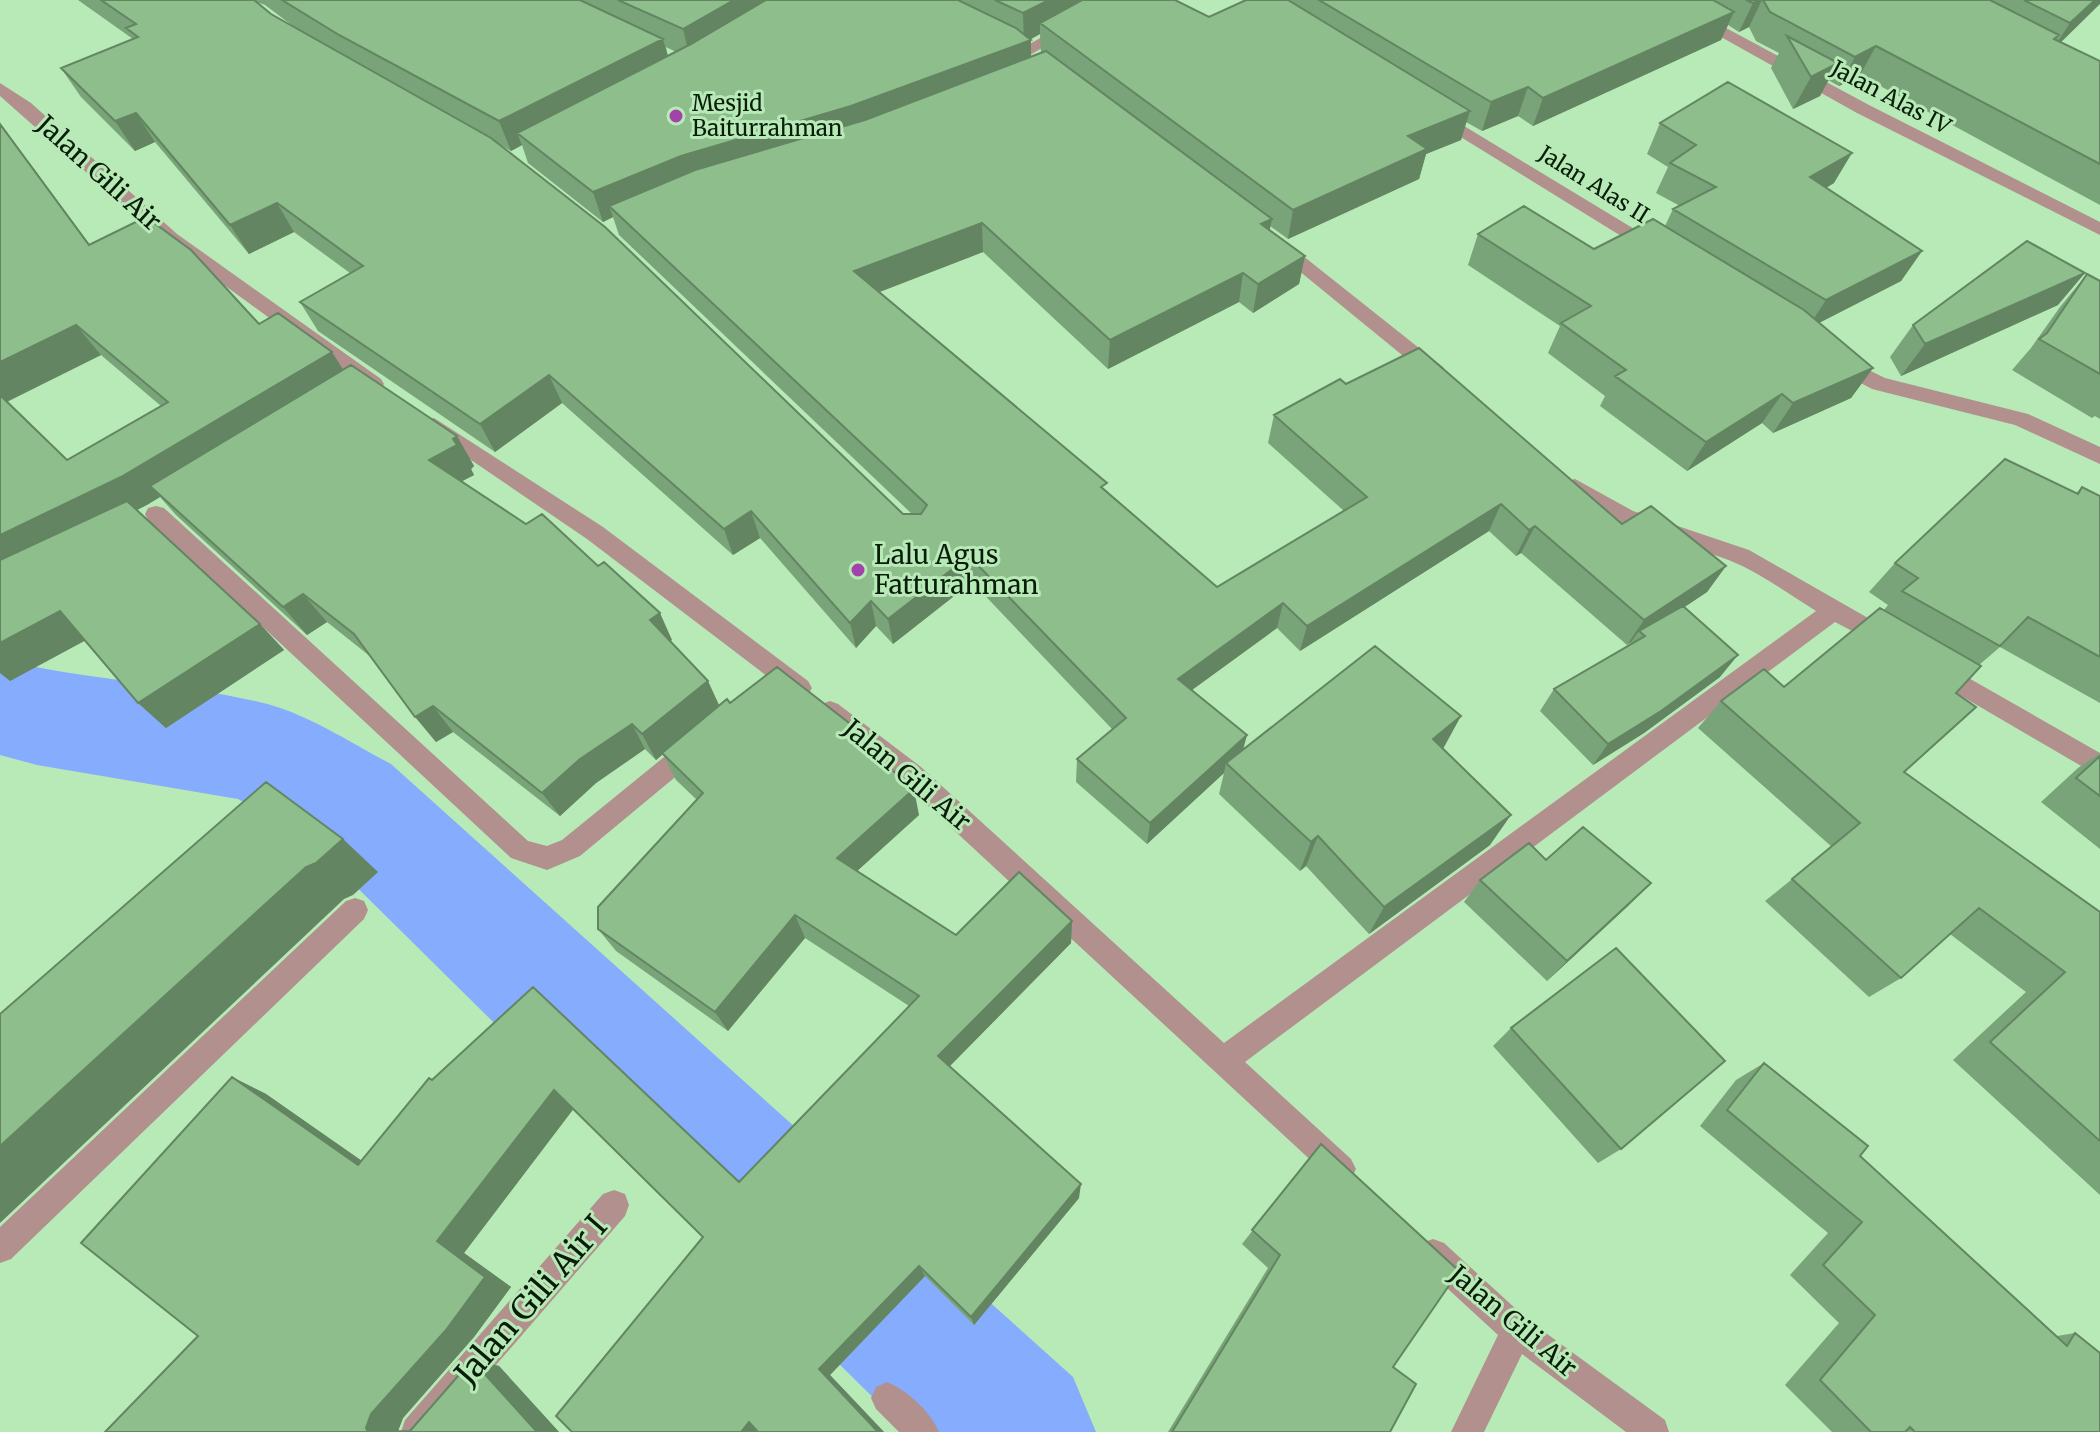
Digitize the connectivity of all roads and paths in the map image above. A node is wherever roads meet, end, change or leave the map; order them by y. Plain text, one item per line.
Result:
1 (1117, 0) edge
2 (1663, 0) edge
3 (1041, 65) edge
4 (0, 88) edge
5 (1426, 108) edge
6 (2100, 229) edge
7 (1262, 233) edge
8 (1669, 258) edge
9 (1818, 349) edge
10 (1458, 390) edge
11 (2100, 456) edge
12 (1554, 470) edge
13 (156, 513) edge
14 (1834, 610) junction
15 (782, 674) junction
16 (759, 693) edge
17 (712, 732) edge
18 (2100, 766) edge
19 (355, 910) dead end
20 (1224, 1060) junction
21 (1353, 1179) edge
22 (614, 1205) dead end
23 (1411, 1234) edge
24 (0, 1248) edge
25 (1517, 1331) junction
26 (887, 1398) dead end
27 (417, 1432) edge
28 (923, 1432) edge
29 (1467, 1432) edge
30 (1653, 1432) edge

1 - 3 street
2 - 6 street, Jalan Alas IV
4 - 15 street, Jalan Gili Air
5 - 8 street, Jalan Alas II
7 - 10 street
9 - 11 street
12 - 14 street
13 - 17 street
14 - 18 street
14 - 20 street
15 - 16 street
15 - 20 street, Jalan Gili Air
19 - 24 street
20 - 21 street, Jalan Gili Air
22 - 27 street, Jalan Gili Air I
23 - 25 street, Jalan Gili Air
25 - 29 street
25 - 30 street, Jalan Gili Air
26 - 28 street

